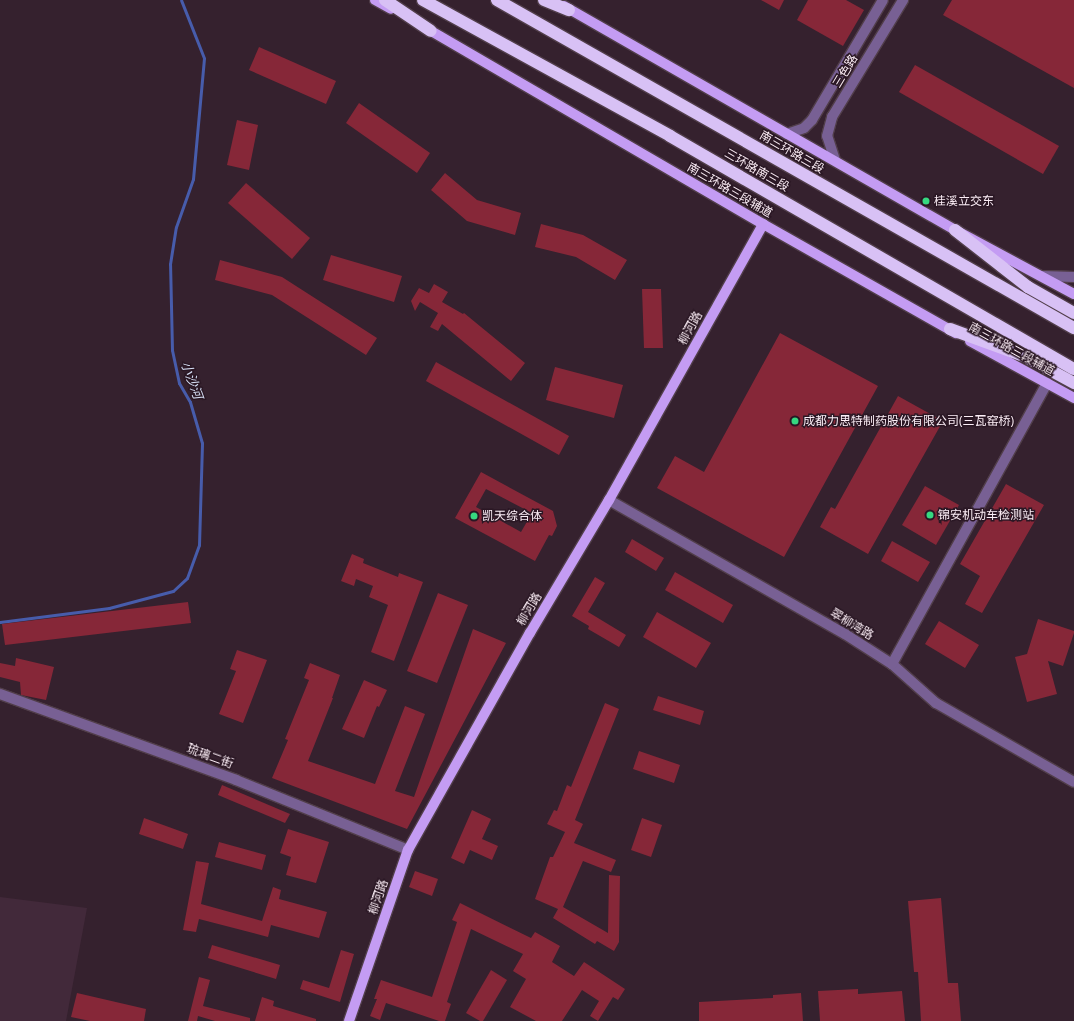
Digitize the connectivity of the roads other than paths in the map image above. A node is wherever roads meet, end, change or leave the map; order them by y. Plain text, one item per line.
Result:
1 (375, 0) edge
2 (385, 0) edge
3 (423, 0) edge
4 (497, 0) edge
5 (544, 0) edge
6 (552, 0) edge
7 (884, 0) edge
8 (903, 0) edge
9 (569, 10) junction
10 (431, 31) junction
11 (787, 134) junction
12 (835, 160) junction
13 (763, 224) junction
14 (956, 230) junction
15 (1042, 276) junction
16 (1074, 277) edge
17 (1074, 294) edge
18 (1074, 313) edge
19 (1074, 328) edge
20 (950, 329) junction
21 (1074, 369) edge
22 (1047, 383) junction
23 (1074, 383) edge
24 (1074, 398) edge
25 (610, 500) junction
26 (892, 664) junction
27 (0, 694) edge
28 (1074, 782) edge
29 (408, 850) junction
30 (350, 1021) edge

1 - 10 main road, 南三环路三段辅道
2 - 10 highway
3 - 21 highway, 三环路南三段
4 - 19 highway, 南三环路三段
5 - 9 highway
6 - 9 main road
7 - 11 street, 三色路
8 - 12 street, 三色路
9 - 11 main road
10 - 13 main road, 南三环路三段辅道
11 - 12 main road
12 - 14 main road
13 - 20 main road, 南三环路三段辅道
13 - 25 main road, 柳河路
14 - 15 main road
14 - 18 highway
15 - 16 street
15 - 17 main road
20 - 22 main road, 南三环路三段辅道
20 - 23 highway
22 - 24 main road, 南三环路三段辅道
22 - 26 street
25 - 26 street, 翠柳湾路
25 - 29 main road, 柳河路
26 - 28 street, 翠柳湾路
27 - 29 street, 琉璃二街
29 - 30 main road, 柳河路

